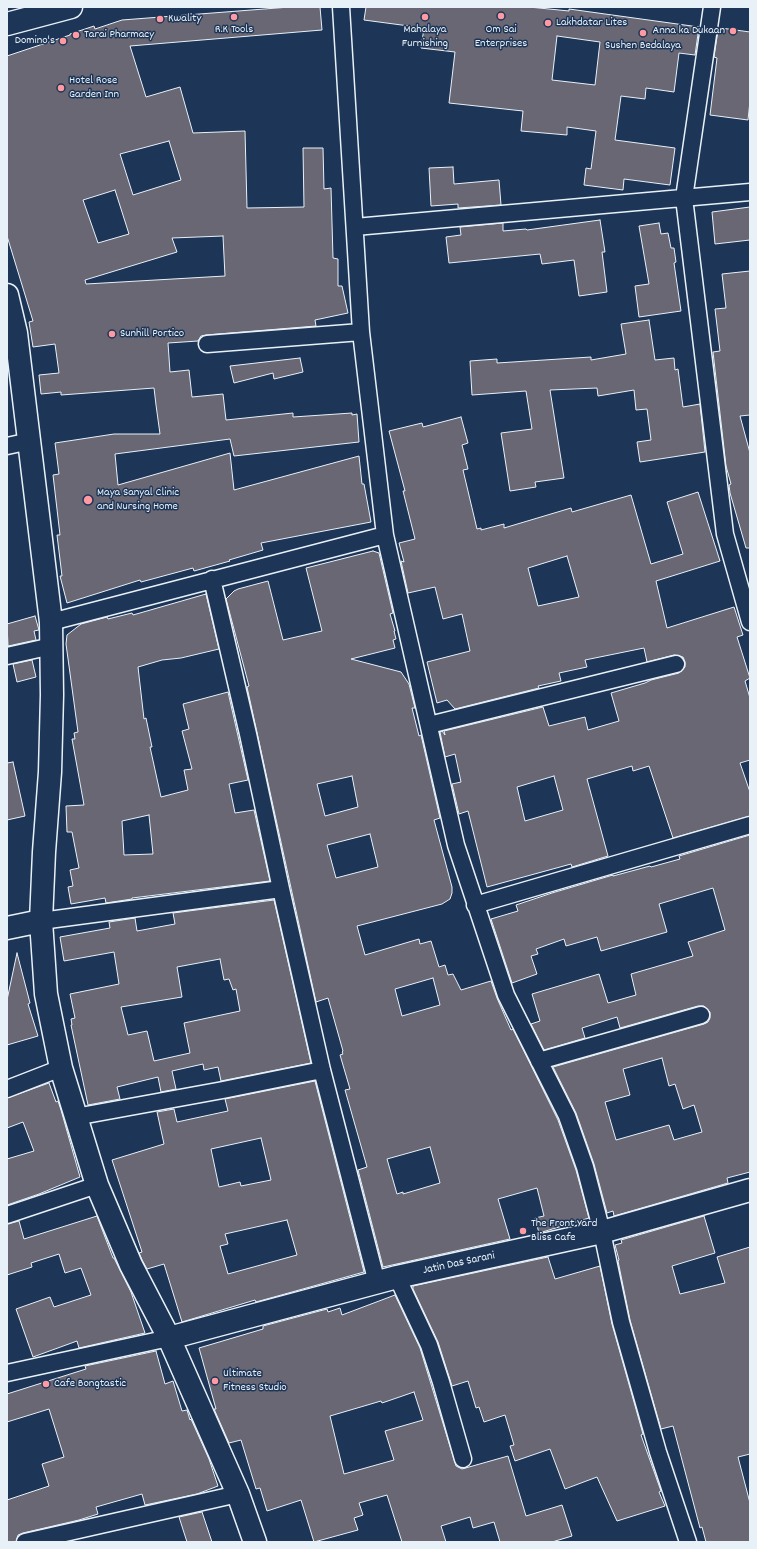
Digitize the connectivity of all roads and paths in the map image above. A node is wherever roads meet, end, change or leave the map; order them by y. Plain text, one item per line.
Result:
1 (71, 7) edge
2 (341, 7) edge
3 (712, 7) edge
4 (7, 24) edge
5 (750, 192) edge
6 (684, 198) junction
7 (355, 227) junction
8 (7, 295) edge
9 (362, 332) junction
10 (12, 334) edge
11 (207, 344) dead end
12 (30, 441) junction
13 (7, 446) edge
14 (384, 535) junction
15 (212, 579) junction
16 (51, 622) junction
17 (750, 622) edge
18 (52, 646) junction
19 (7, 656) edge
20 (676, 664) dead end
21 (429, 725) junction
22 (750, 825) edge
23 (281, 889) junction
24 (475, 905) junction
25 (41, 921) junction
26 (7, 928) edge
27 (701, 1015) dead end
28 (539, 1061) junction
29 (61, 1068) junction
30 (322, 1070) junction
31 (7, 1089) edge
32 (75, 1117) junction
33 (97, 1185) junction
34 (750, 1193) edge
35 (7, 1215) edge
36 (602, 1232) junction
37 (387, 1280) junction
38 (169, 1338) junction
39 (7, 1373) edge
40 (463, 1459) dead end
41 (238, 1494) junction
42 (25, 1542) edge
43 (255, 1542) edge
44 (688, 1542) edge

1 - 4 street
2 - 7 street
3 - 6 street
5 - 6 street
6 - 7 street
6 - 17 street
7 - 9 street
8 - 10 street
9 - 11 street
9 - 14 street
10 - 12 street
12 - 13 street
12 - 16 street
14 - 15 street
14 - 21 street
15 - 16 street
15 - 23 street
16 - 18 street
18 - 19 street
18 - 25 street
20 - 21 street
21 - 24 street
22 - 24 street
23 - 25 street
23 - 30 street
24 - 28 street
25 - 26 street
25 - 29 street
27 - 28 street
28 - 36 street
29 - 31 street
29 - 32 street
30 - 32 street
30 - 37 street
32 - 33 street
33 - 35 street
33 - 38 street
34 - 36 street, Jatin Das Sarani
36 - 37 street, Jatin Das Sarani
36 - 44 street
37 - 38 street, Jatin Das Sarani
37 - 40 street
38 - 39 street
38 - 41 street
41 - 42 street
41 - 43 street

